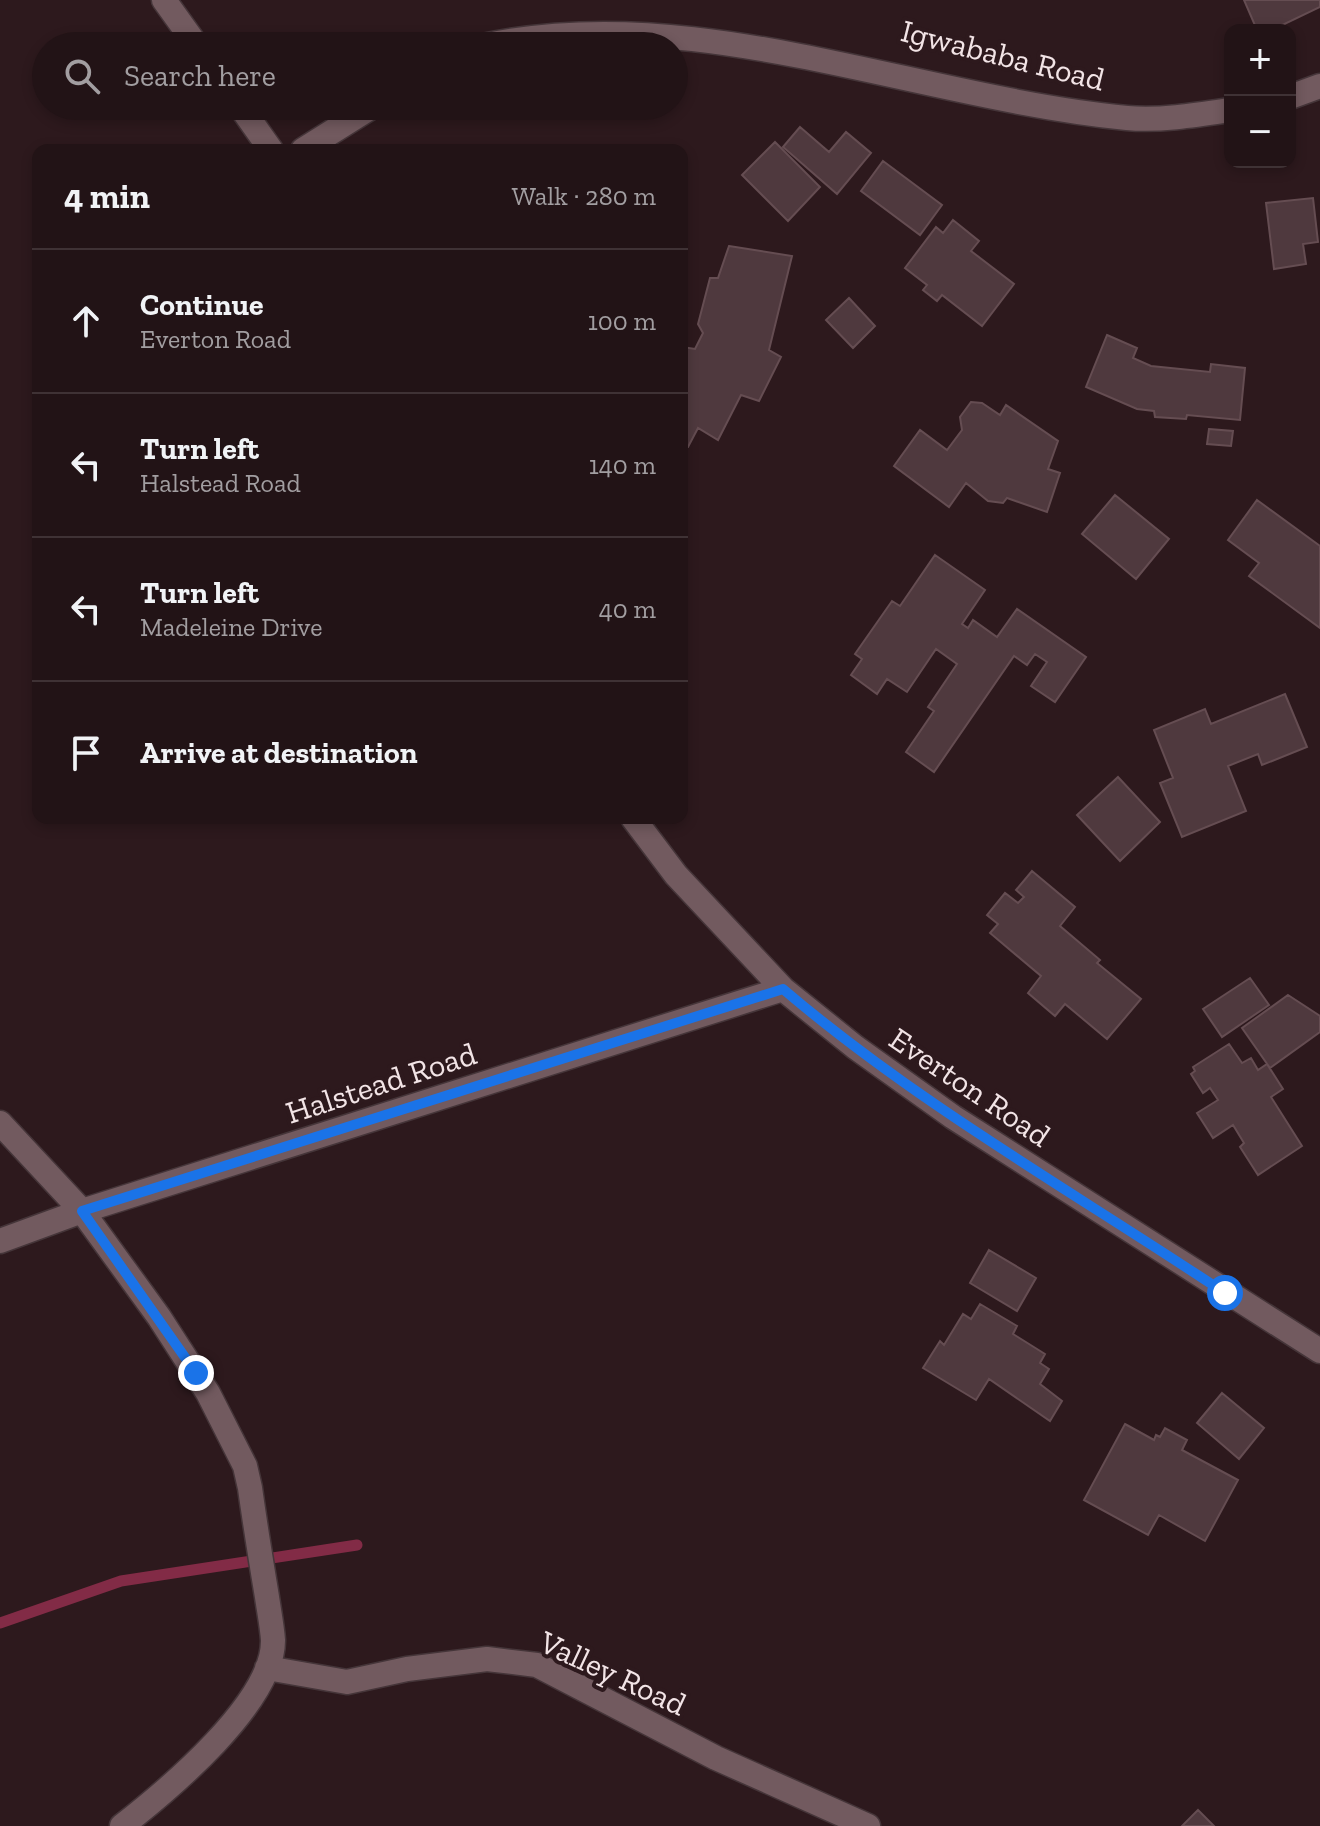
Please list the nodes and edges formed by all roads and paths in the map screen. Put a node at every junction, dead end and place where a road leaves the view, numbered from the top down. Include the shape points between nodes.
1 (164, 0) edge
2 (601, 12) dead end
3 (784, 30) dead end
4 (187, 32) edge
5 (516, 32) edge
6 (1320, 86) edge
7 (1293, 96) edge
8 (1224, 111) edge
9 (250, 120) edge
10 (351, 120) edge
11 (267, 144) edge
12 (313, 144) edge
13 (638, 824) edge
14 (783, 989) junction
15 (0, 1123) edge
16 (82, 1211) junction
17 (0, 1241) edge
18 (1320, 1351) edge
19 (267, 1668) junction
20 (122, 1826) edge
21 (868, 1826) edge

1 - 4 street
2 - 5 street
3 - 8 street, Igwababa Road via 1057,106 1129,118
6 - 7 street
9 - 11 street
10 - 12 street
13 - 14 street, Everton Road via 676,875
14 - 16 street, Halstead Road
14 - 18 street, Everton Road via 953,1117
15 - 16 street
16 - 17 street, Halstead Road
16 - 19 street via 208,1393 245,1466 273,1642
19 - 20 street via 245,1708
19 - 21 street, Valley Road via 347,1682 487,1659 537,1665 716,1758

